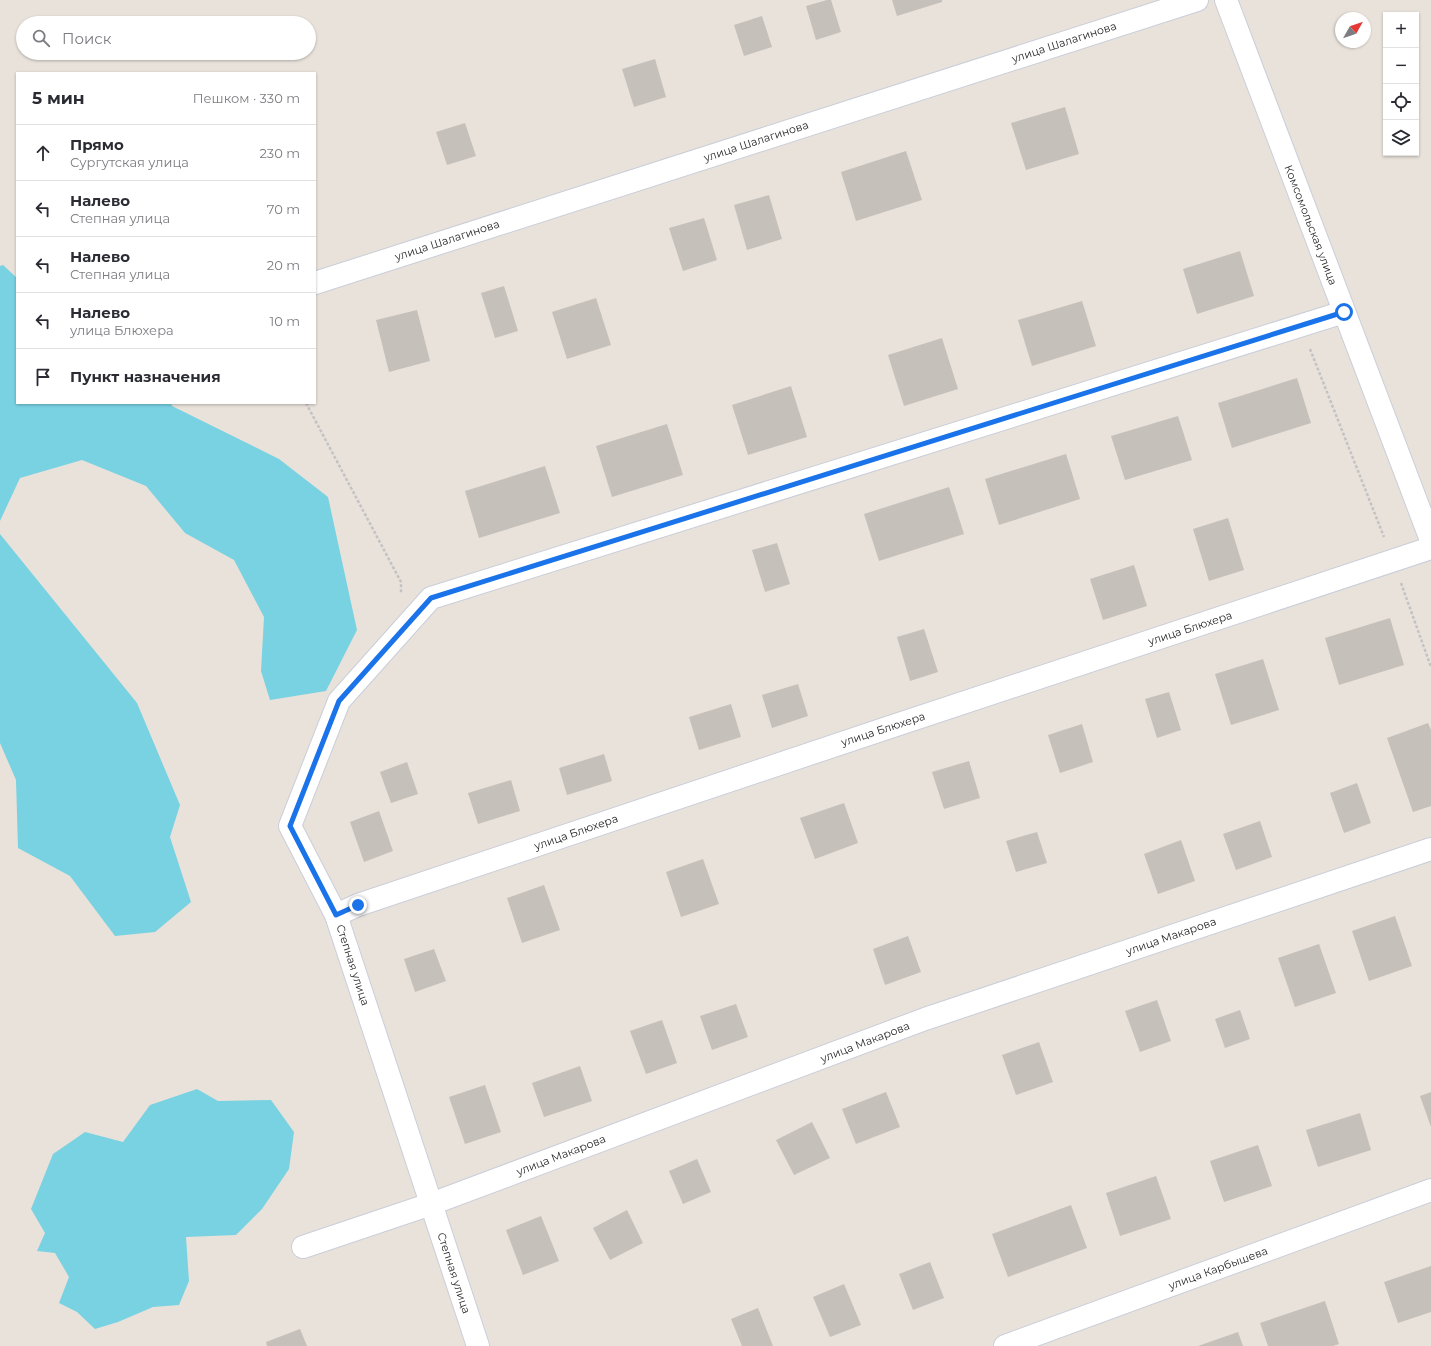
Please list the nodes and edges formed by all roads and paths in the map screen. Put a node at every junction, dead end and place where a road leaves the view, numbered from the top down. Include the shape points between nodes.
1 (1197, 0) edge
2 (1226, 0) edge
3 (316, 283) edge
4 (1344, 312) junction
5 (1301, 326) junction
6 (307, 404) edge
7 (1431, 540) edge
8 (1431, 548) edge
9 (1393, 561) junction
10 (401, 632) junction
11 (1431, 667) edge
12 (1431, 849) edge
13 (336, 915) junction
14 (1431, 1190) edge
15 (431, 1204) junction
16 (304, 1247) dead end
17 (478, 1346) edge
18 (1005, 1346) edge

1 - 3 street, улица Шалагинова
2 - 4 street, Комсомольская улица
4 - 5 street
4 - 7 street, Комсомольская улица
5 - 9 path
5 - 10 street, Степная улица via 431,598
6 - 10 path via 401,582
8 - 9 street, улица Блюхера
9 - 11 path
9 - 13 street, улица Блюхера via 358,905
10 - 13 street, Степная улица via 339,701 290,826
12 - 15 street, улица Макарова via 925,1019
13 - 15 street, Степная улица
14 - 18 street, улица Карбышева
15 - 16 street, улица Макарова
15 - 17 street, Степная улица

